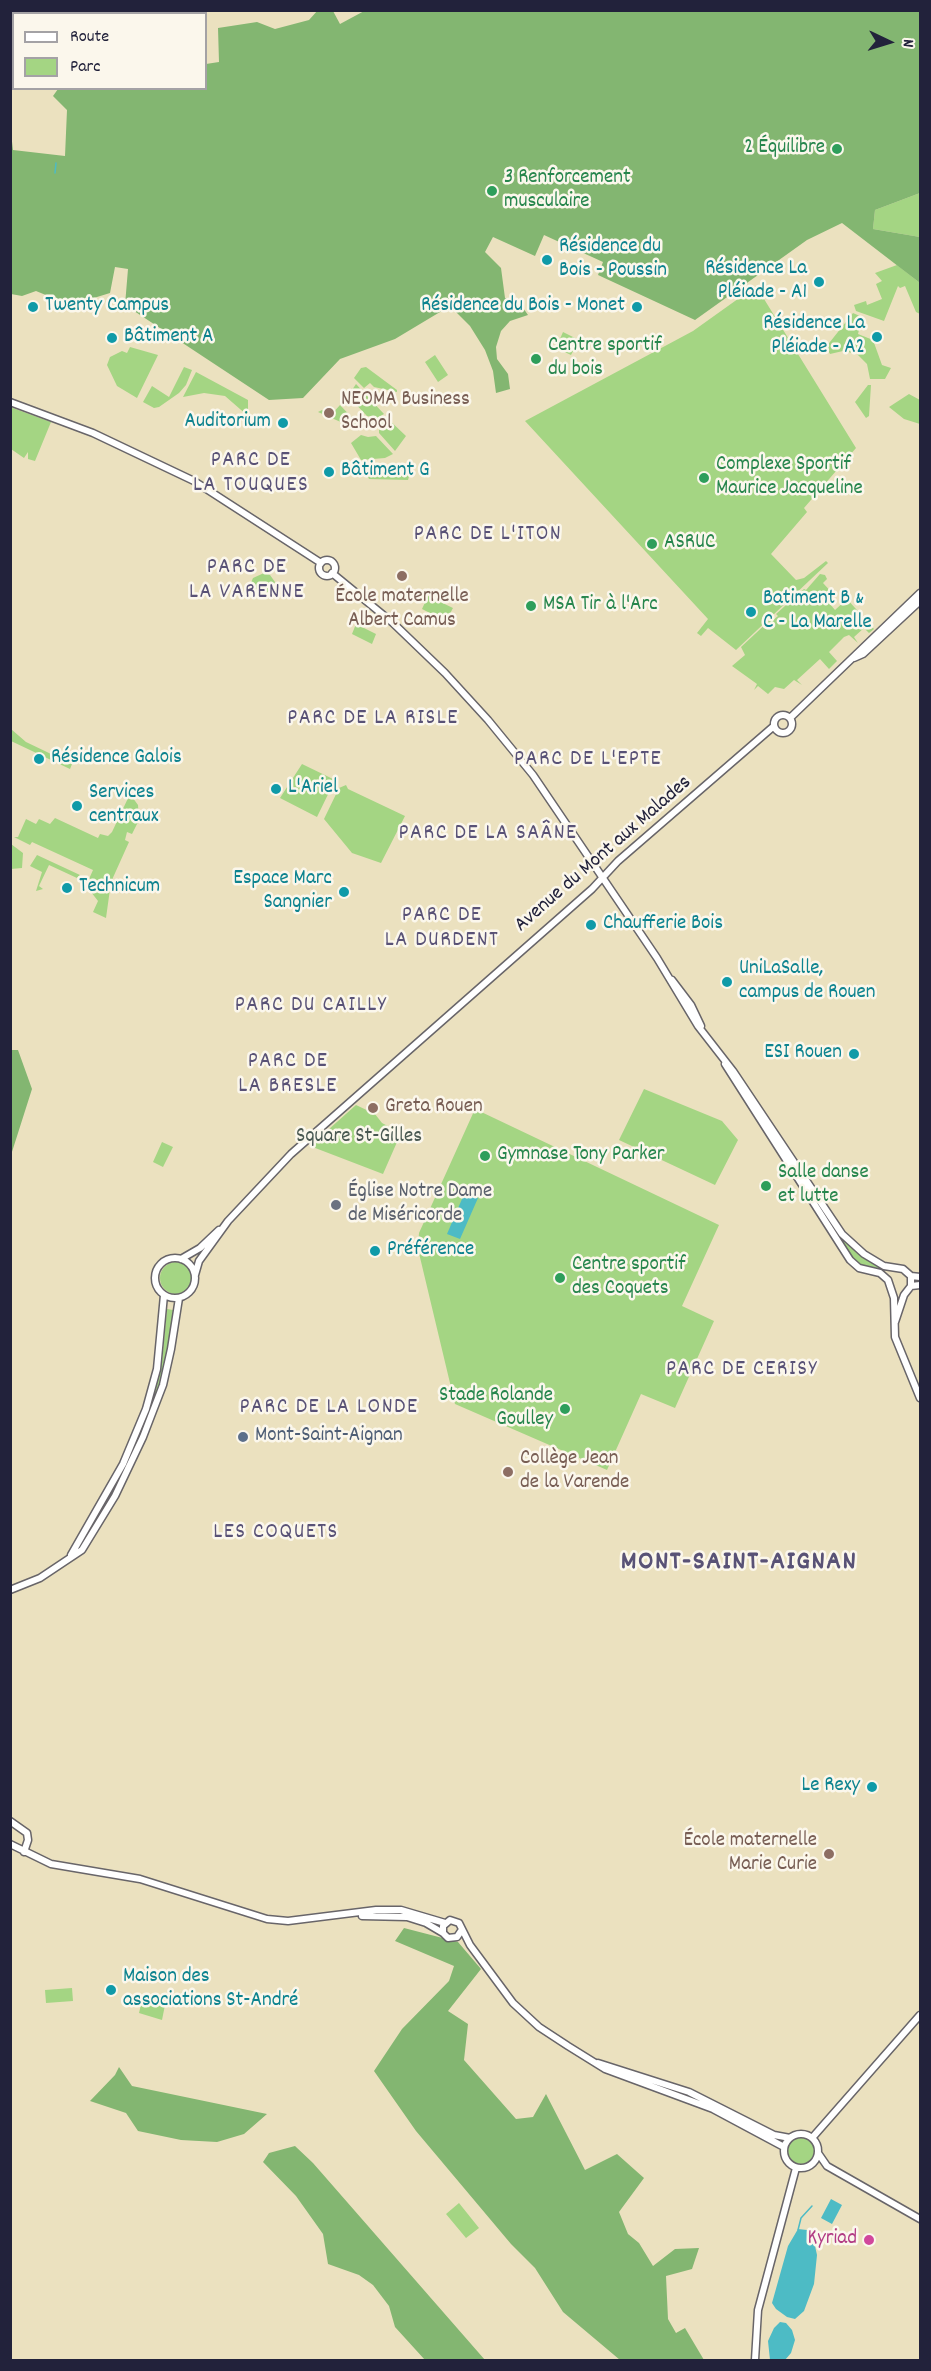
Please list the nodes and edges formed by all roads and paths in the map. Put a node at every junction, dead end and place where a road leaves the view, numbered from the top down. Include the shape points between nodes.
1 (10, 402) edge
2 (321, 563) junction
3 (333, 573) junction
4 (921, 593) edge
5 (921, 601) edge
6 (853, 658) junction
7 (790, 718) junction
8 (776, 729) junction
9 (602, 877) junction
10 (724, 1062) junction
11 (228, 1221) junction
12 (182, 1259) junction
13 (898, 1269) junction
14 (195, 1275) junction
15 (911, 1276) junction
16 (921, 1277) edge
17 (888, 1280) junction
18 (921, 1285) edge
19 (891, 1288) junction
20 (908, 1288) junction
21 (164, 1295) junction
22 (179, 1298) junction
23 (895, 1323) junction
24 (921, 1398) edge
25 (71, 1555) junction
26 (10, 1590) edge
27 (10, 1821) edge
28 (10, 1844) edge
29 (24, 1852) junction
30 (310, 1919) junction
31 (445, 1923) junction
32 (443, 1933) junction
33 (459, 1934) junction
34 (921, 2015) edge
35 (688, 2095) junction
36 (790, 2138) junction
37 (812, 2138) junction
38 (784, 2147) junction
39 (818, 2153) junction
40 (812, 2165) junction
41 (827, 2166) junction
42 (796, 2168) junction
43 (921, 2219) edge
44 (755, 2361) edge

1 - 2 street via 93,433 194,482
2 - 3 street via 321,573
2 - 3 street via 333,563
3 - 9 street via 406,635 478,708 532,776
4 - 6 street
5 - 6 street via 863,654
6 - 7 street
7 - 8 street via 780,716
7 - 8 street via 793,726 789,731 782,734
8 - 9 street, Avenue du Mont aux Malades
9 - 10 street
9 - 11 street, Avenue du Mont aux Malades via 291,1154
10 - 13 street via 842,1234 871,1258
10 - 17 street via 850,1260
11 - 12 street, Avenue du Mont aux Malades
11 - 14 street, Avenue du Mont aux Malades via 199,1261
12 - 14 street via 191,1265
12 - 21 street via 166,1260 158,1269 156,1283
13 - 15 street
13 - 17 street
14 - 22 street via 192,1289
15 - 16 street
15 - 20 street
17 - 19 street
18 - 20 street
19 - 20 street via 900,1293
19 - 23 street
20 - 23 street
21 - 22 street
21 - 25 street via 157,1369 146,1409 120,1470
22 - 25 street via 169,1358 149,1424 115,1496 82,1550
23 - 24 street via 896,1341
25 - 26 street via 40,1578
27 - 29 street via 27,1833
28 - 29 street
29 - 30 street via 64,1868 140,1879 253,1916 288,1921
30 - 31 street via 401,1910
30 - 32 street via 392,1915 426,1923
31 - 32 street
31 - 33 street via 456,1920 460,1924
32 - 33 street via 448,1938
33 - 35 street via 525,2016 579,2054
34 - 37 street
35 - 36 street via 774,2135
35 - 38 street
36 - 37 street via 803,2134
36 - 38 street
37 - 39 street
38 - 42 street via 787,2162
39 - 40 street
39 - 41 street
40 - 41 street
40 - 42 street
41 - 43 street
42 - 44 street via 758,2310

